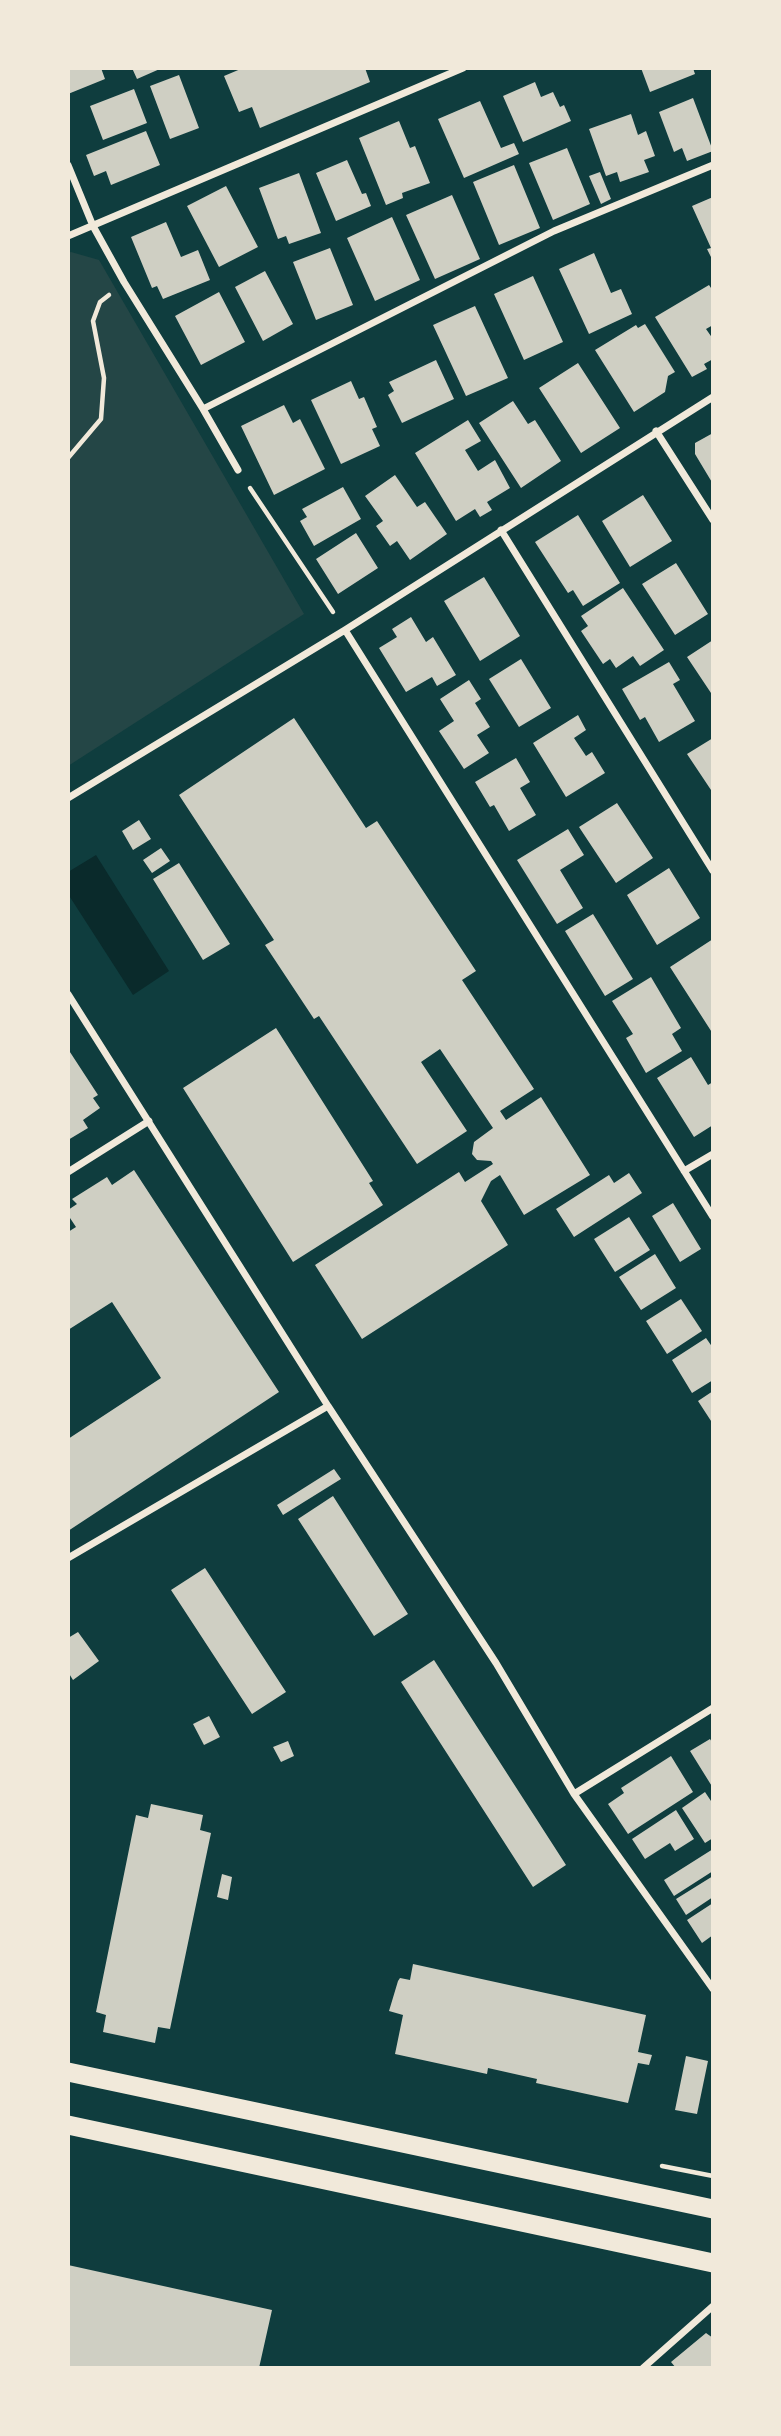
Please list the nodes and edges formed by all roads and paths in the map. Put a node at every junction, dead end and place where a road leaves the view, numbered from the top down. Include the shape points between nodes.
1 (463, 68) edge
2 (68, 165) edge
3 (713, 165) edge
4 (93, 226) junction
5 (68, 236) edge
6 (124, 282) junction
7 (713, 397) edge
8 (203, 409) junction
9 (656, 431) junction
10 (68, 458) edge
11 (238, 470) joint
12 (713, 520) edge
13 (501, 530) junction
14 (345, 630) junction
15 (68, 798) edge
16 (713, 871) edge
17 (68, 994) edge
18 (149, 1121) junction
19 (713, 1154) edge
20 (684, 1171) junction
21 (68, 1172) edge
22 (713, 1217) edge
23 (328, 1406) junction
24 (68, 1559) edge
25 (713, 1708) edge
26 (574, 1794) junction
27 (713, 1989) edge
28 (68, 2072) edge
29 (68, 2125) edge
30 (713, 2209) edge
31 (713, 2263) edge
32 (713, 2306) edge
33 (643, 2368) edge

1 - 4 street
2 - 4 street
3 - 8 street via 554,231
4 - 5 street
4 - 6 street
6 - 8 street
6 - 10 path via 100,302 93,321 104,378 101,419
7 - 9 street
8 - 11 street
9 - 12 street
9 - 13 street
11 - 14 path
13 - 14 street
13 - 16 street
14 - 15 street
14 - 20 street
17 - 18 street
18 - 21 street
18 - 23 street
19 - 20 street
20 - 22 street
23 - 24 street
23 - 26 street via 496,1663
25 - 26 street
26 - 27 street
28 - 30 highway
29 - 31 highway
32 - 33 street

